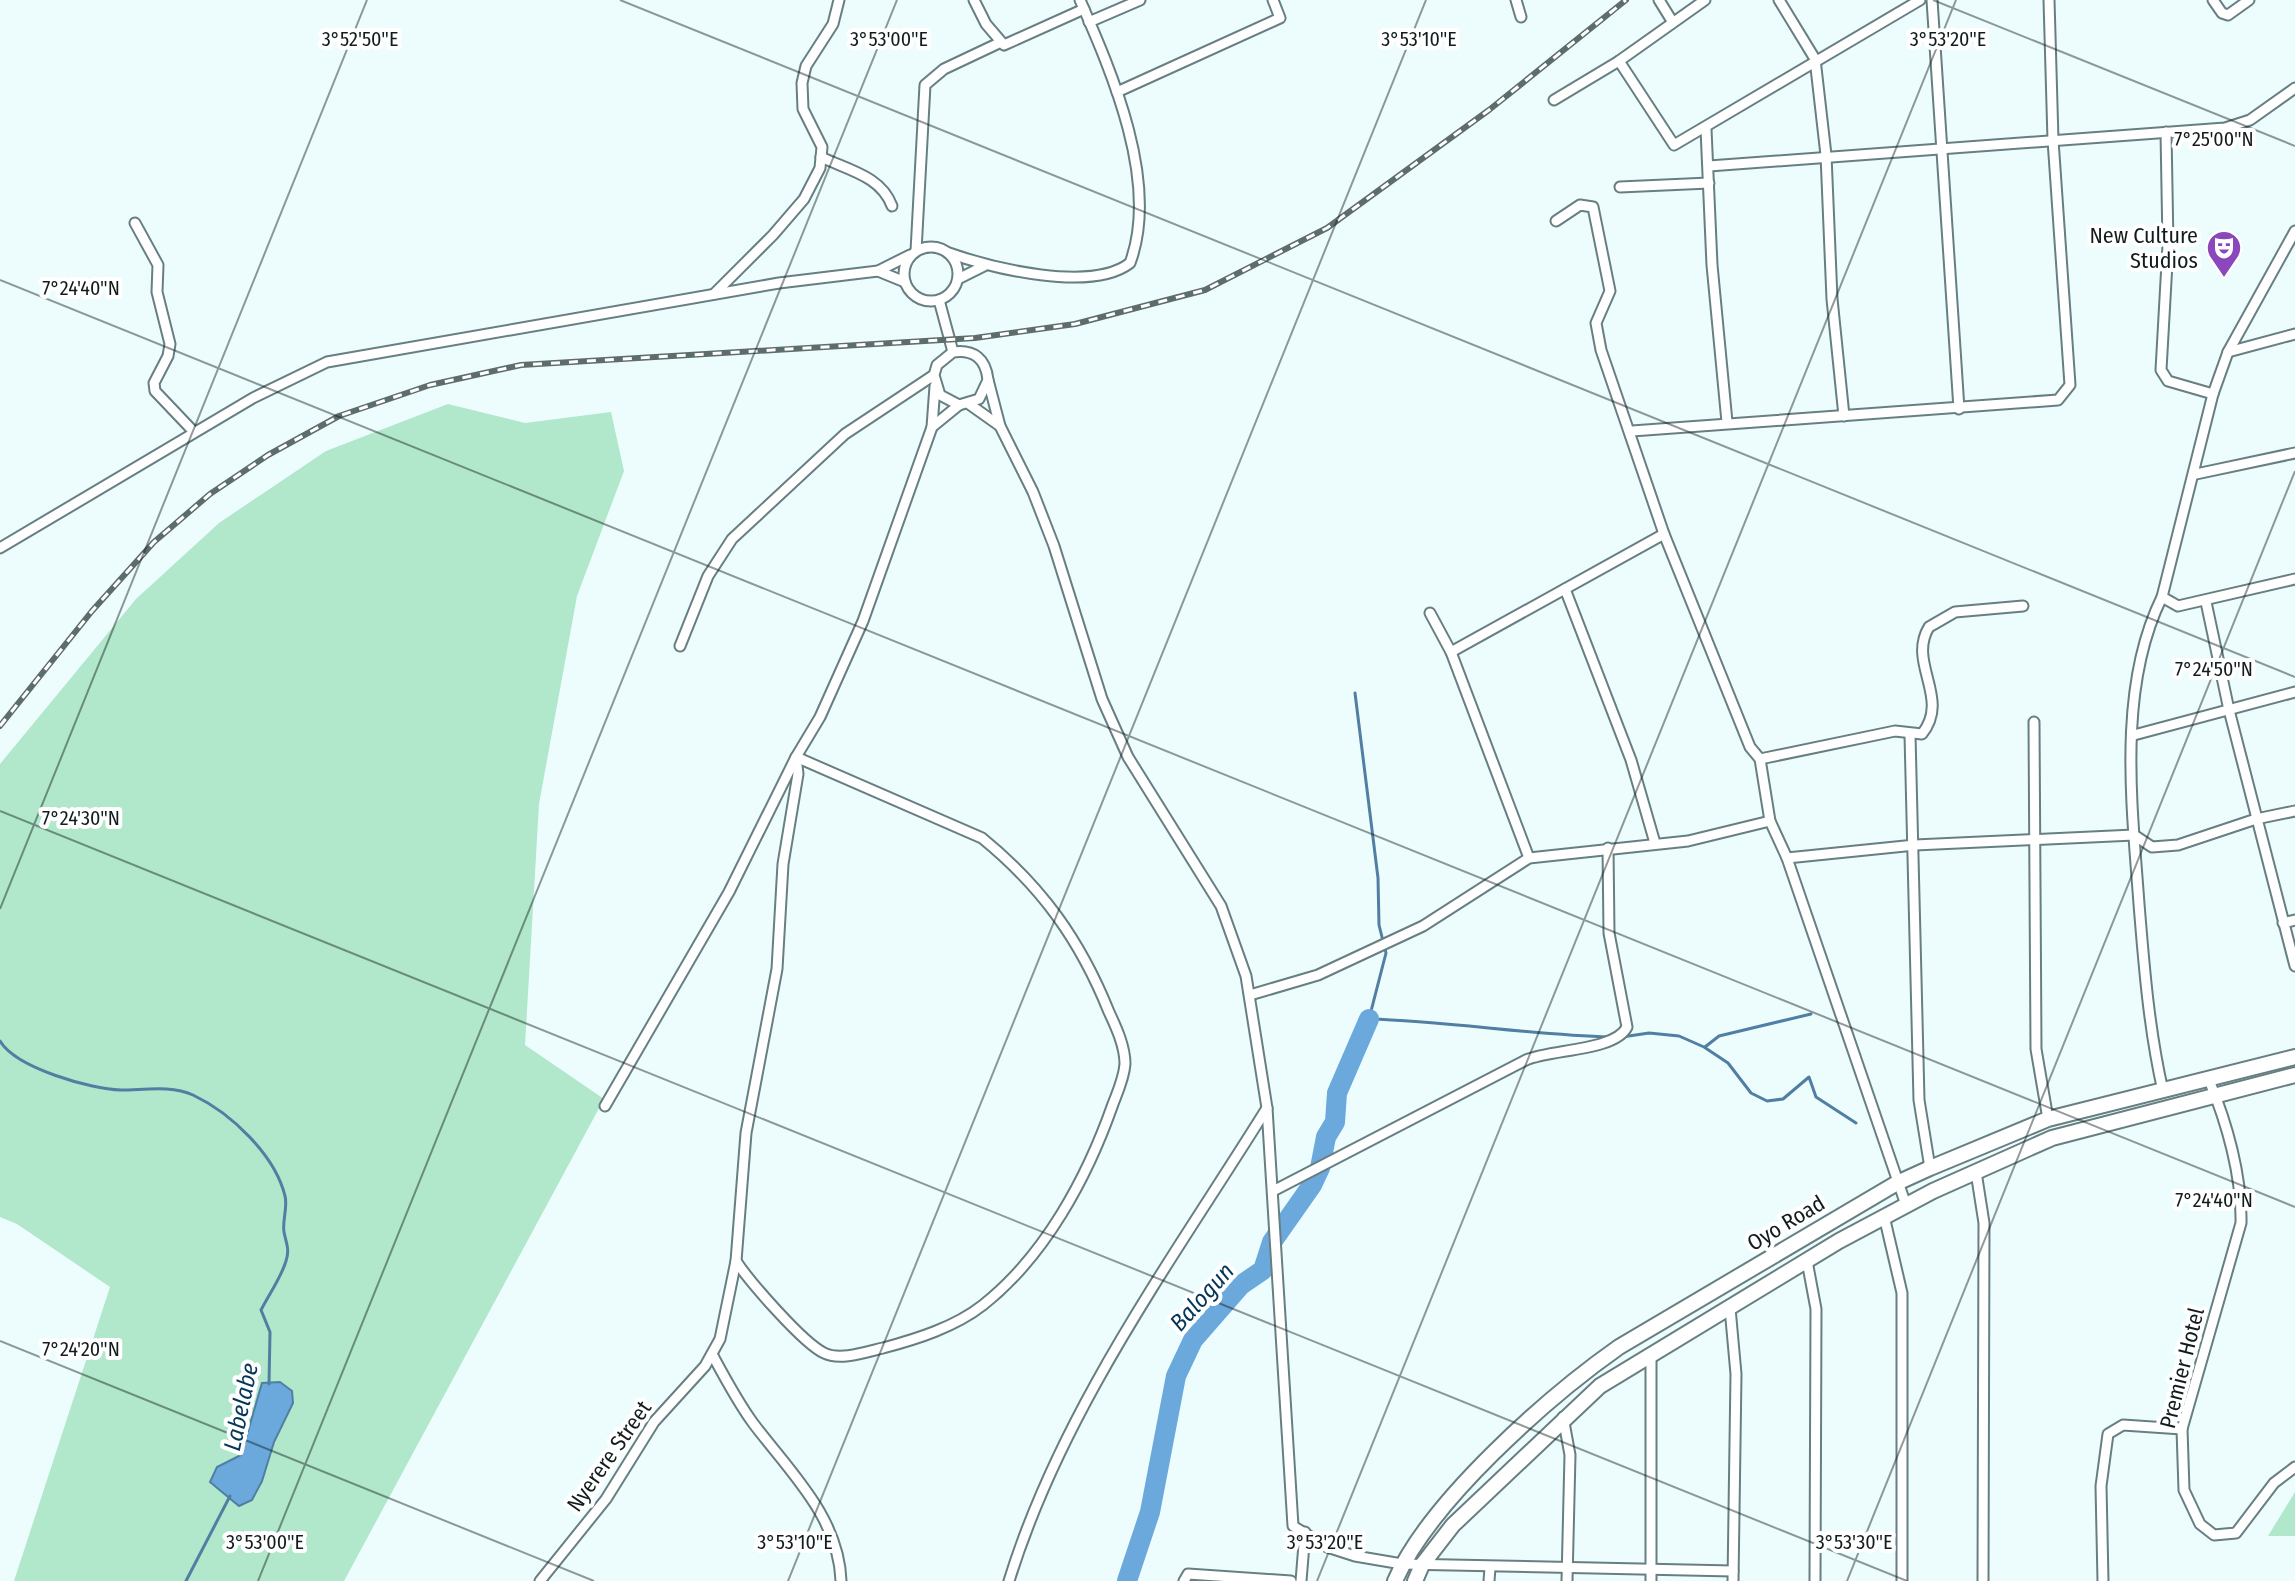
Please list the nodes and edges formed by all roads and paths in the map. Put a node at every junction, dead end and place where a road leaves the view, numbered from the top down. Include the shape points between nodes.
1 (839, 0) edge
2 (974, 0) edge
3 (1140, 0) edge
4 (1273, 0) edge
5 (1516, 0) edge
6 (1659, 0) edge
7 (1705, 0) edge
8 (1779, 0) edge
9 (1920, 0) edge
10 (1932, 0) edge
11 (2049, 0) edge
12 (2213, 0) edge
13 (2249, 0) edge
14 (1082, 5) edge
15 (1521, 17) dead end
16 (1672, 21) junction
17 (1089, 22) junction
18 (999, 43) junction
19 (1815, 59) junction
20 (1619, 61) junction
21 (2295, 88) edge
22 (1117, 92) junction
23 (1554, 100) dead end
24 (1706, 129) junction
25 (2166, 132) junction
26 (2053, 140) junction
27 (1941, 150) junction
28 (1826, 155) junction
29 (821, 157) junction
30 (1709, 166) junction
31 (1709, 183) junction
32 (1620, 187) dead end
33 (892, 206) dead end
34 (1556, 221) dead end
35 (135, 223) dead end
36 (2295, 231) edge
37 (913, 253) junction
38 (949, 253) junction
39 (984, 266) junction
40 (878, 271) junction
41 (958, 279) junction
42 (905, 282) junction
43 (714, 294) junction
44 (939, 300) junction
45 (2295, 334) edge
46 (953, 352) junction
47 (2228, 352) junction
48 (934, 380) junction
49 (988, 380) junction
50 (2212, 394) junction
51 (964, 404) junction
52 (1959, 409) junction
53 (1844, 416) junction
54 (1727, 422) junction
55 (1000, 426) junction
56 (932, 427) junction
57 (1632, 431) junction
58 (194, 432) junction
59 (2295, 453) edge
60 (2196, 474) junction
61 (1664, 534) junction
62 (0, 548) edge
63 (2295, 579) edge
64 (1565, 589) junction
65 (2162, 597) junction
66 (2206, 602) junction
67 (2023, 606) dead end
68 (1430, 613) dead end
69 (680, 646) dead end
70 (1451, 652) junction
71 (2295, 692) edge
72 (2229, 710) junction
73 (2034, 722) dead end
74 (1910, 735) junction
75 (2134, 735) junction
76 (796, 757) junction
77 (1760, 759) junction
78 (2295, 811) edge
79 (2256, 819) junction
80 (1770, 821) junction
81 (2134, 835) junction
82 (2032, 841) junction
83 (1655, 843) junction
84 (1915, 845) junction
85 (1608, 848) junction
86 (1529, 858) junction
87 (1787, 858) junction
88 (2295, 920) edge
89 (2283, 923) junction
90 (2295, 966) edge
91 (1250, 995) junction
92 (2295, 1057) edge
93 (2295, 1075) edge
94 (2212, 1087) junction
95 (2163, 1091) junction
96 (605, 1106) dead end
97 (1267, 1108) junction
98 (2048, 1119) junction
99 (1930, 1168) junction
100 (1976, 1172) junction
101 (1897, 1183) junction
102 (1273, 1191) junction
103 (1906, 1205) junction
104 (1884, 1216) junction
105 (736, 1261) junction
106 (1807, 1261) junction
107 (1730, 1308) junction
108 (1651, 1353) junction
109 (712, 1354) junction
110 (1563, 1417) junction
111 (2182, 1429) junction
112 (2295, 1467) edge
113 (1305, 1532) junction
114 (1402, 1564) junction
115 (1422, 1565) junction
116 (1490, 1568) junction
117 (1651, 1568) junction
118 (1567, 1570) junction
119 (1733, 1576) edge
120 (540, 1581) edge
121 (841, 1581) edge
122 (1009, 1581) edge
123 (1184, 1581) edge
124 (1291, 1581) edge
125 (1301, 1581) edge
126 (1395, 1581) edge
127 (1415, 1581) edge
128 (1489, 1581) edge
129 (1567, 1581) edge
130 (1651, 1581) edge
131 (1815, 1581) edge
132 (1902, 1581) edge
133 (1983, 1581) edge
134 (2103, 1581) edge

1 - 29 street via 833,24 806,66 802,83 803,109 822,147
2 - 18 street
3 - 17 street
4 - 22 street via 1280,18
5 - 15 street
6 - 16 street
7 - 16 street
8 - 19 street
9 - 19 street
10 - 27 street
11 - 26 street
12 - 13 street via 2228,15
14 - 17 street
14 - 18 street via 1021,41
16 - 20 street
17 - 22 street
18 - 37 street via 944,69 925,85
19 - 24 street
19 - 28 street
20 - 23 street
20 - 24 street via 1674,145
21 - 25 street via 2241,125
22 - 39 street via 1139,197 1130,263 1111,273 1084,275
24 - 30 street
25 - 26 street
25 - 50 street via 2168,245 2161,370 2168,381
26 - 27 street
26 - 52 street via 2068,391 2058,400
27 - 28 street
27 - 52 street
28 - 30 street
28 - 53 street
29 - 33 street via 872,179 886,190
29 - 43 street via 804,199
30 - 31 street
31 - 32 street
31 - 54 street
34 - 57 street via 1580,205 1593,207 1610,291 1596,323
35 - 58 street via 158,265 157,292 170,344 155,391
36 - 47 street
37 - 38 street via 929,246
37 - 40 street
37 - 42 street via 904,268
38 - 39 street
38 - 41 street
39 - 41 street
40 - 42 street
40 - 43 street
41 - 44 street
42 - 44 street via 918,298
43 - 58 street via 327,362
44 - 46 street
45 - 47 street
46 - 48 street via 937,365
46 - 49 street via 974,353
47 - 50 street
48 - 51 street via 940,395
48 - 56 street
48 - 69 street via 845,434 732,539 708,576
49 - 51 street via 979,399
49 - 55 street
50 - 60 street
51 - 55 street
51 - 56 street
52 - 53 street
53 - 54 street
54 - 57 street
55 - 91 street via 1054,546 1102,699 1128,757 1221,906
56 - 76 street via 863,621
57 - 61 street
58 - 62 street
59 - 60 street
60 - 65 street
61 - 64 street
61 - 77 street via 1750,747
63 - 66 street
64 - 70 street
64 - 83 street via 1631,760
65 - 66 street via 2178,606
65 - 75 street via 2143,652
66 - 72 street
67 - 74 street via 1955,612 1929,627 1922,649 1934,710 1922,734
68 - 70 street
70 - 86 street
71 - 72 street
72 - 75 street
72 - 79 street
73 - 82 street
74 - 77 street via 1895,731
74 - 84 street
75 - 81 street
76 - 96 street via 729,892
76 - 105 street via 777,969 746,1133
76 - 105 street via 963,827 1008,859 1087,959 1125,1064 1096,1148 1050,1233 970,1314 883,1348 840,1356 824,1353
77 - 80 street
78 - 79 street
79 - 81 street via 2178,845 2152,847
79 - 89 street
80 - 83 street via 1688,841
80 - 87 street
81 - 82 street
81 - 95 street via 2145,975
82 - 84 street
82 - 98 street via 2036,1049
83 - 85 street
84 - 87 street
84 - 99 street via 1919,1100
85 - 86 street
85 - 102 street via 1609,933 1627,1027 1622,1035 1526,1060
86 - 91 street via 1423,926 1318,975
87 - 101 street
88 - 89 street
89 - 90 street
91 - 97 street
92 - 94 main road, Oyo Road
93 - 94 main road, Oyo Road
94 - 95 main road, Oyo Road
94 - 100 main road, Oyo Road via 2052,1138
94 - 111 street, Premier Hotel via 2233,1159 2241,1223
95 - 98 main road, Oyo Road
97 - 102 street
97 - 122 street via 1089,1395
98 - 99 main road, Oyo Road
99 - 101 main road, Oyo Road
100 - 103 main road, Oyo Road
100 - 133 street via 1984,1223
101 - 103 street
101 - 114 main road, Oyo Road via 1586,1370 1470,1478
102 - 113 street via 1293,1526
103 - 104 main road, Oyo Road
104 - 106 main road, Oyo Road
104 - 132 street via 1902,1293
105 - 109 street via 728,1311
106 - 107 main road, Oyo Road
106 - 131 street via 1816,1309
107 - 108 main road, Oyo Road
107 - 119 street via 1736,1374
108 - 110 main road, Oyo Road
108 - 117 street
109 - 120 street, Nyerere Street via 654,1422 606,1499
109 - 121 street via 733,1395 812,1499 833,1541
110 - 115 main road, Oyo Road via 1453,1525
110 - 118 street via 1570,1455
111 - 112 street, Premier Hotel via 2184,1490 2200,1524 2214,1535 2236,1533 2274,1483
111 - 134 street via 2123,1425 2108,1434 2101,1486
113 - 114 street via 1327,1547
113 - 125 street
114 - 115 street
114 - 126 main road, Oyo Road
115 - 116 street
115 - 127 main road, Oyo Road
116 - 118 street
116 - 128 street
117 - 118 street
117 - 119 street
117 - 130 street
118 - 129 street
123 - 124 street via 1188,1574

